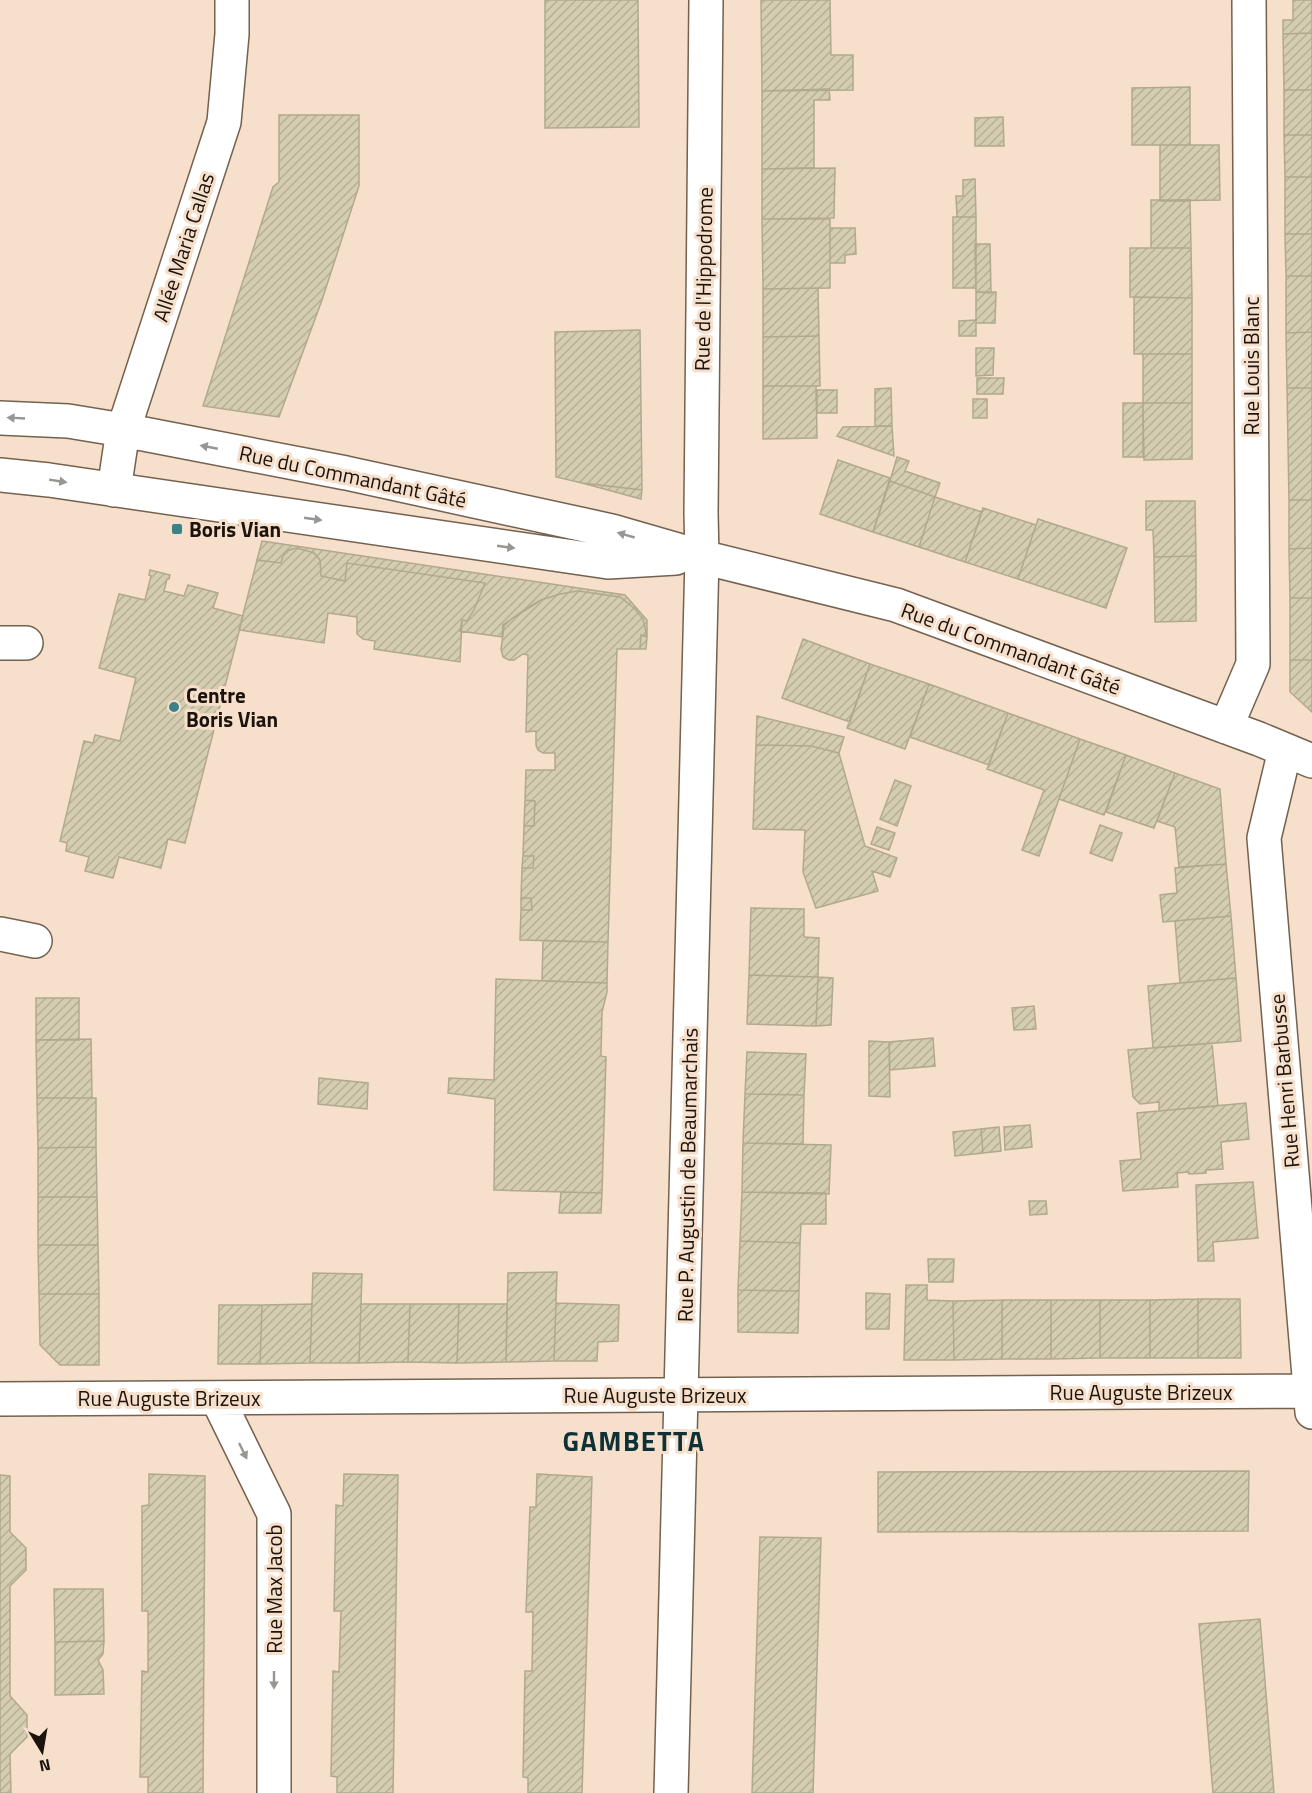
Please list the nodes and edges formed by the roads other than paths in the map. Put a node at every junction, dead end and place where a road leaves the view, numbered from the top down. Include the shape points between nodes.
1 (232, 0) edge
2 (706, 0) edge
3 (1249, 0) edge
4 (0, 418) edge
5 (123, 430) junction
6 (0, 475) edge
7 (114, 490) junction
8 (702, 557) junction
9 (1226, 727) junction
10 (1298, 755) edge
11 (0, 934) edge
12 (35, 941) dead end
13 (681, 1395) junction
14 (217, 1398) junction
15 (0, 1399) edge
16 (1311, 1403) edge
17 (274, 1793) edge
18 (670, 1793) edge

1 - 5 street, Allée Maria Callas via 224,122
2 - 8 street, Rue de l'Hippodrome
3 - 9 street, Rue Louis Blanc via 1253,664
5 -> 4 street, Rue du Commandant Gâté
5 - 7 street, Allée Maria Callas
8 -> 5 street, Rue du Commandant Gâté via 612,531
6 -> 7 street, Rue du Commandant Gâté
7 -> 8 street, Rue du Commandant Gâté via 608,562
8 - 9 street, Rue du Commandant Gâté via 896,605
8 - 13 street, Rue P. Augustin de Beaumarchais
9 - 10 street, Rue du Commandant Gâté
10 - 16 street, Rue Henri Barbusse via 1264,838
11 - 12 street
13 - 14 street, Rue Auguste Brizeux
13 - 16 street, Rue Auguste Brizeux
13 - 18 street, Rue P. Augustin de Beaumarchais
14 - 15 street, Rue Auguste Brizeux
14 -> 17 street, Rue Max Jacob via 274,1514

